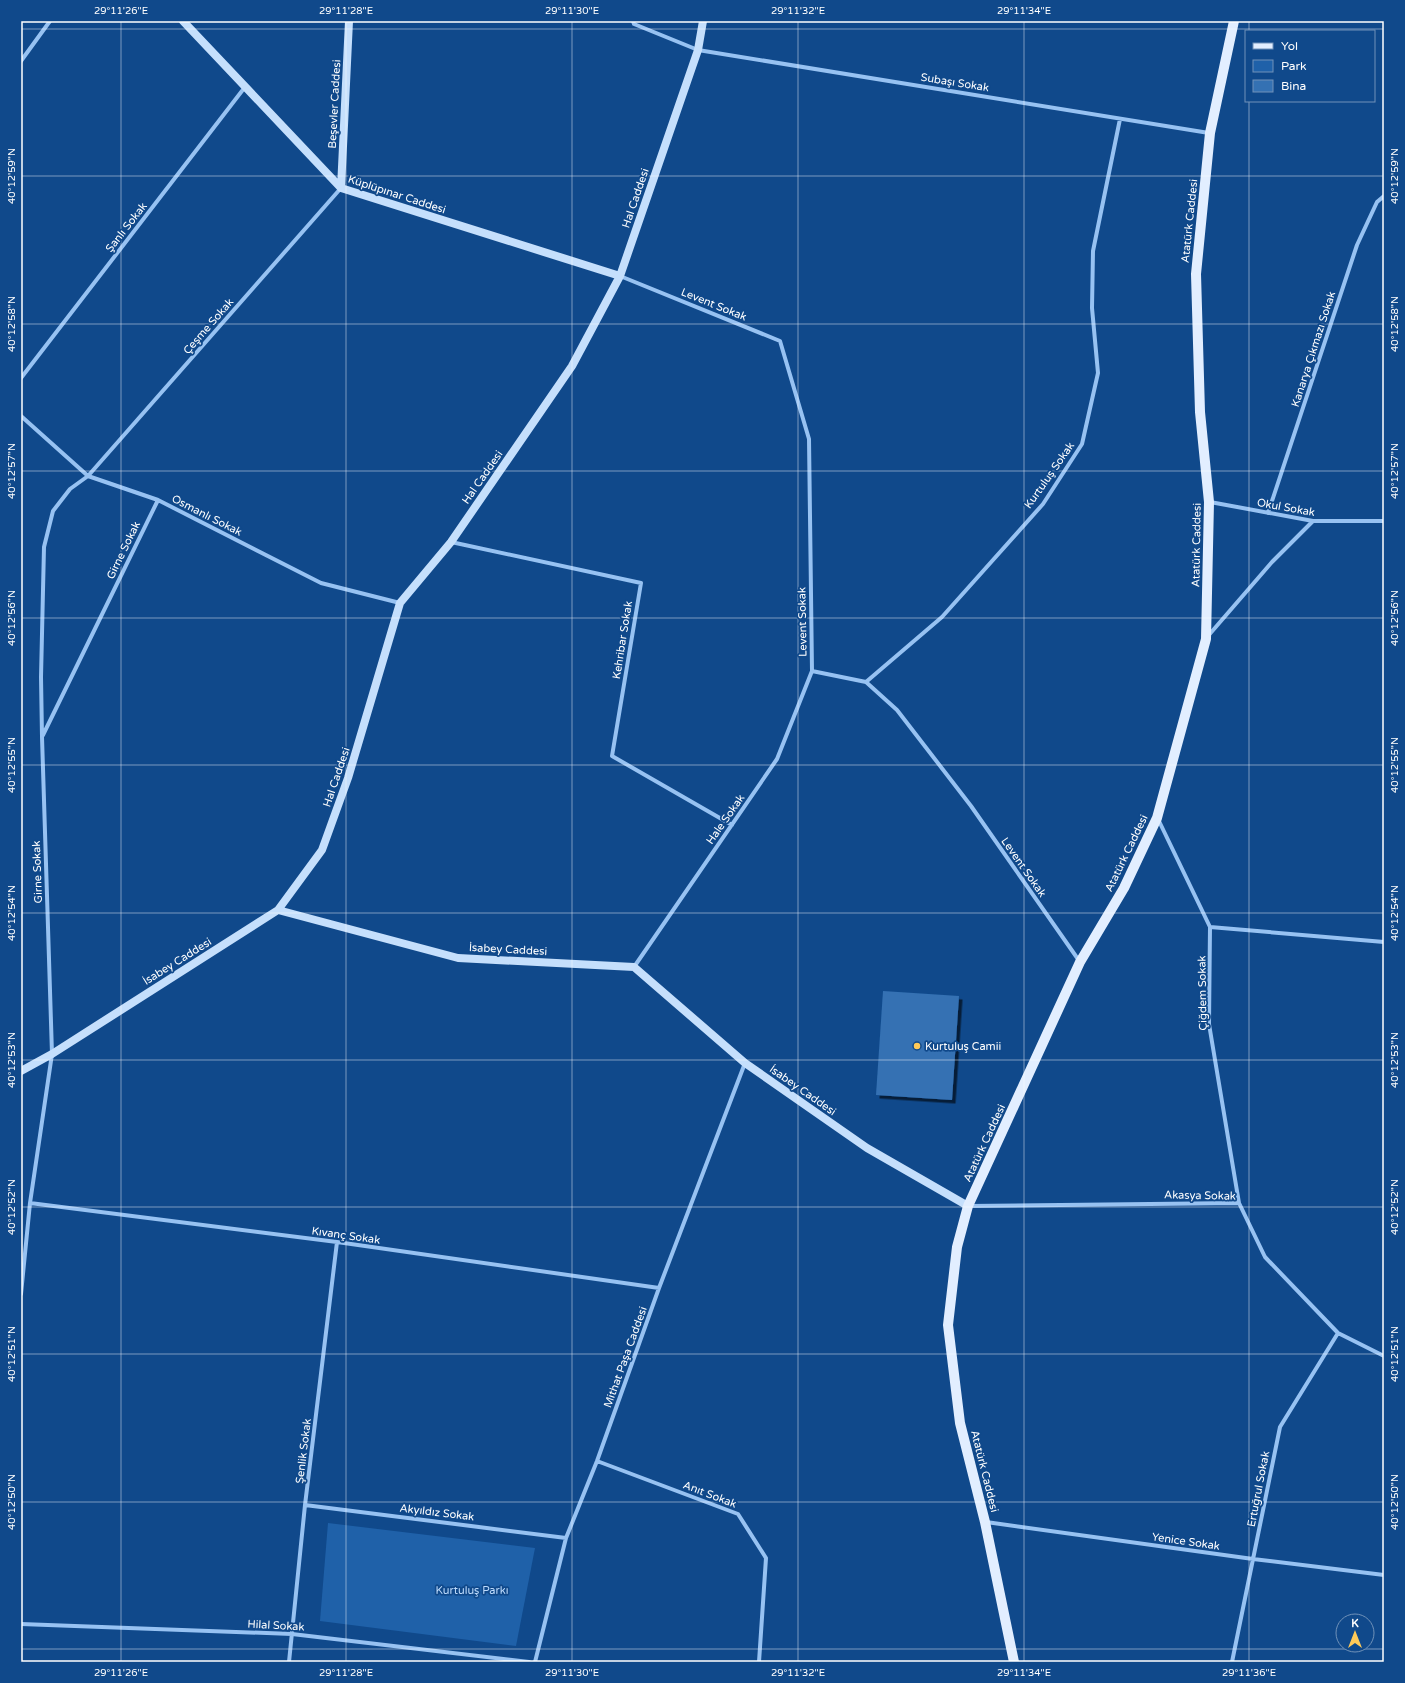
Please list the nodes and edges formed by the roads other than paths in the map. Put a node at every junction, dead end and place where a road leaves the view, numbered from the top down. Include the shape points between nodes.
1 (50, 21) edge
2 (183, 21) edge
3 (349, 21) edge
4 (633, 21) edge
5 (703, 21) edge
6 (1234, 21) edge
7 (698, 50) junction
8 (21, 61) edge
9 (245, 87) junction
10 (1120, 118) junction
11 (1210, 133) junction
12 (341, 188) junction
13 (1384, 196) edge
14 (620, 276) junction
15 (21, 378) edge
16 (21, 416) edge
17 (88, 476) junction
18 (158, 500) junction
19 (1209, 502) junction
20 (1268, 513) junction
21 (1313, 521) junction
22 (1384, 521) edge
23 (451, 542) junction
24 (400, 603) junction
25 (1206, 639) junction
26 (812, 671) junction
27 (866, 682) junction
28 (42, 737) junction
29 (1157, 818) junction
30 (732, 825) junction
31 (278, 910) junction
32 (1210, 927) junction
33 (1384, 942) edge
34 (1080, 962) junction
35 (634, 967) junction
36 (52, 1054) junction
37 (745, 1063) junction
38 (21, 1071) edge
39 (30, 1203) junction
40 (1239, 1203) junction
41 (968, 1206) junction
42 (337, 1242) junction
43 (659, 1288) junction
44 (21, 1294) edge
45 (1338, 1334) junction
46 (1384, 1356) edge
47 (597, 1461) junction
48 (305, 1505) junction
49 (985, 1522) junction
50 (566, 1538) junction
51 (1253, 1559) junction
52 (1384, 1575) edge
53 (21, 1620) edge
54 (21, 1625) edge
55 (292, 1634) junction
56 (289, 1662) edge
57 (529, 1662) edge
58 (535, 1662) edge
59 (759, 1662) edge
60 (1014, 1662) edge
61 (1232, 1662) edge

1 - 8 street
2 - 9 street, Küplüpınar Caddesi
3 - 12 street, Beşevler Caddesi
4 - 7 street via 634,24
5 - 7 street, Hal Caddesi
6 - 11 main road, Atatürk Caddesi
7 - 10 street, Subaşı Sokak
7 - 14 street, Hal Caddesi
9 - 12 street, Küplüpınar Caddesi
9 - 15 street, Şanlı Sokak
10 - 11 street, Subaşı Sokak
10 - 27 street, Kurtuluş Sokak via 1093,250 1092,308 1098,373 1082,444 1043,504 942,617
11 - 19 main road, Atatürk Caddesi via 1196,274 1200,412
12 - 14 street, Küplüpınar Caddesi
12 - 17 street, Çeşme Sokak
13 - 20 street, Kanarya Çıkmazı Sokak via 1377,202 1357,245
14 - 23 street, Hal Caddesi via 572,366
14 - 26 street, Levent Sokak via 780,341 809,439
16 - 17 street, Osmanlı Sokak
17 - 18 street, Osmanlı Sokak
17 - 28 street, Girne Sokak via 70,489 53,511 44,547
18 - 24 street, Osmanlı Sokak via 321,583
18 - 28 street, Girne Sokak
19 - 20 street, Okul Sokak
19 - 25 main road, Atatürk Caddesi
20 - 21 street, Okul Sokak
21 - 22 street, Okul Sokak
21 - 25 street via 1272,562
23 - 24 street, Hal Caddesi
23 - 30 street, Kehribar Sokak via 641,583 612,756
24 - 31 street, Hal Caddesi via 348,778 322,850
25 - 29 main road, Atatürk Caddesi
26 - 27 street, Levent Sokak
26 - 30 street, Hale Sokak via 778,759
27 - 34 street, Levent Sokak via 896,710 970,806
28 - 36 street, Girne Sokak
29 - 32 street, Çiğdem Sokak
29 - 34 main road, Atatürk Caddesi via 1124,888
30 - 35 street, Hale Sokak
31 - 35 street, İsabey Caddesi via 458,958
31 - 36 street, İsabey Caddesi
32 - 33 street
32 - 40 street, Çiğdem Sokak via 1209,1024
34 - 41 main road, Atatürk Caddesi
35 - 37 street, İsabey Caddesi
36 - 38 street, İsabey Caddesi
36 - 39 street, Girne Sokak
37 - 41 street, İsabey Caddesi via 867,1148
37 - 43 street, Mithat Paşa Caddesi
39 - 42 street, Kıvanç Sokak
39 - 44 street, Girne Sokak
40 - 41 street, Akasya Sokak
40 - 45 street, Akasya Sokak via 1265,1257
41 - 49 main road, Atatürk Caddesi via 957,1247 948,1325 960,1422
42 - 43 street, Kıvanç Sokak
42 - 48 street, Şenlik Sokak
43 - 47 street, Mithat Paşa Caddesi
45 - 46 street, Akasya Sokak
45 - 51 street, Ertuğrul Sokak via 1280,1427
47 - 50 street, Mithat Paşa Caddesi
47 - 59 street, Anıt Sokak via 738,1514 766,1558
48 - 50 street, Akyıldız Sokak
48 - 55 street, Şenlik Sokak
49 - 51 street, Yenice Sokak
49 - 60 main road, Atatürk Caddesi
50 - 58 street, Mithat Paşa Caddesi
51 - 52 street, Yenice Sokak
51 - 61 street, Ertuğrul Sokak
53 - 54 street
54 - 55 street, Hilal Sokak
55 - 56 street, Şenlik Sokak
55 - 57 street, Hilal Sokak

